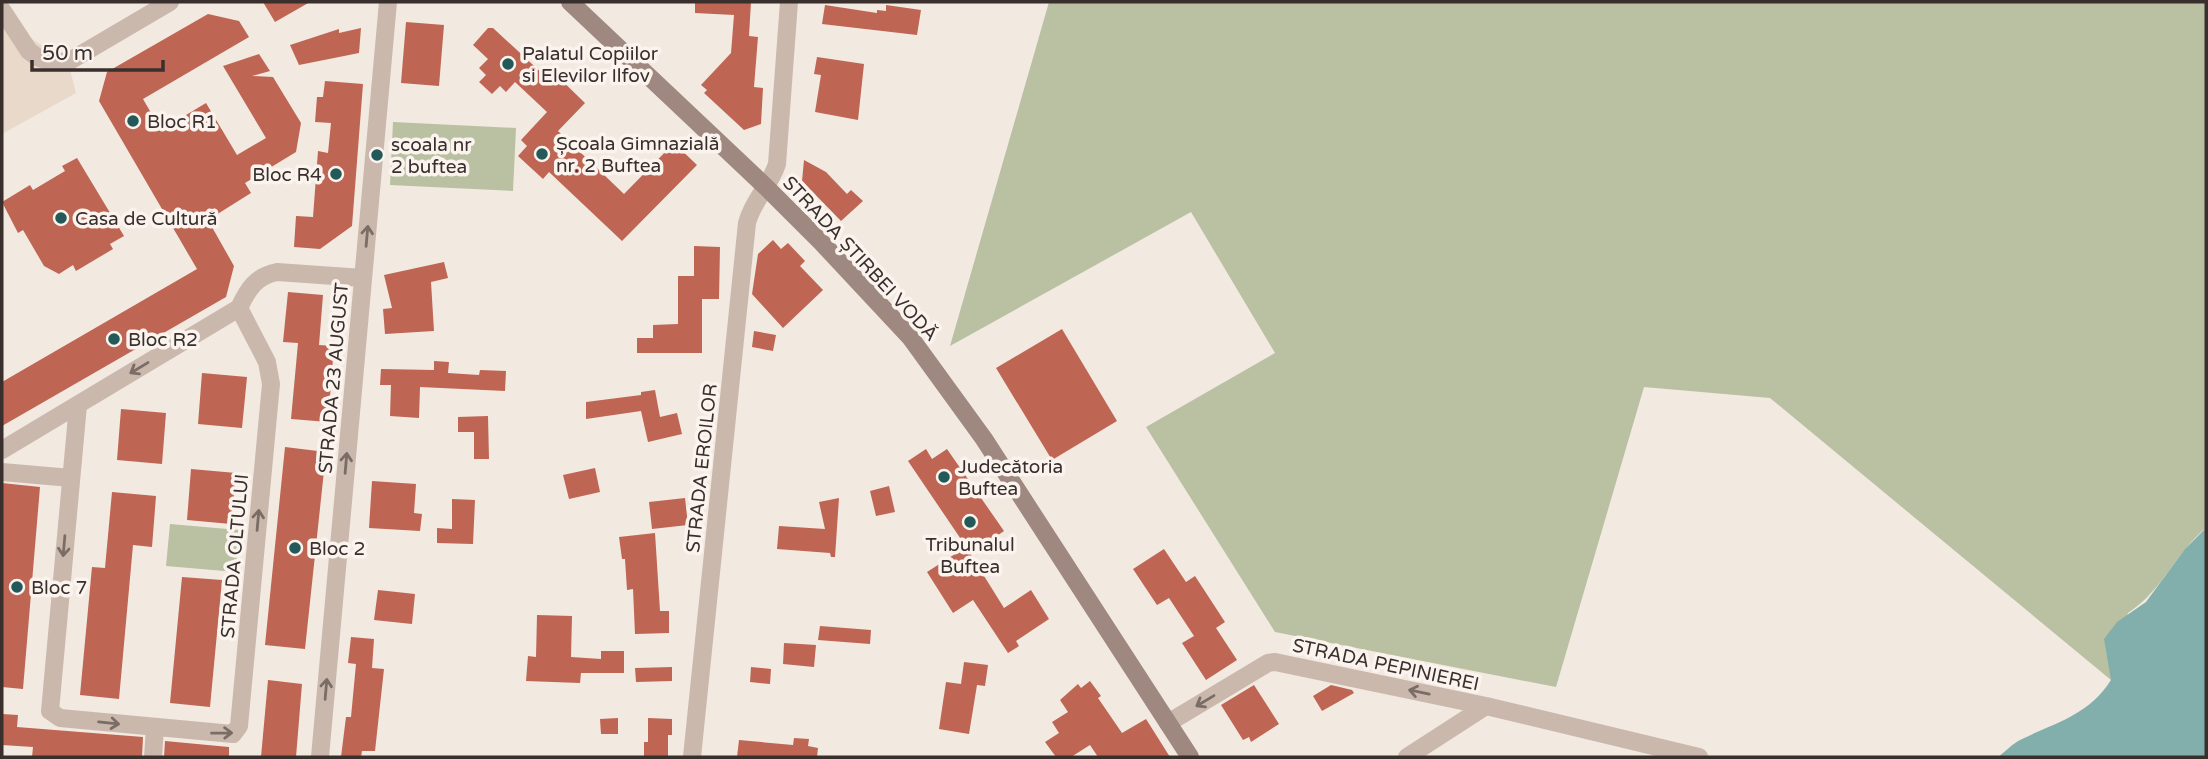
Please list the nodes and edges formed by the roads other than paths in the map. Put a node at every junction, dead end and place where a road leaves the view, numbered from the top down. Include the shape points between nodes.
1 (170, 2) edge
2 (388, 2) edge
3 (570, 2) edge
4 (789, 2) edge
5 (6, 18) edge
6 (767, 188) junction
7 (363, 278) junction
8 (239, 308) junction
9 (78, 405) junction
10 (2, 450) edge
11 (2, 472) edge
12 (71, 478) junction
13 (1486, 706) junction
14 (1168, 723) junction
15 (155, 728) junction
16 (153, 757) edge
17 (320, 757) edge
18 (692, 757) edge
19 (1190, 757) edge
20 (1407, 757) edge
21 (1699, 757) edge

1 - 5 street via 68,62 37,57
7 -> 2 street, STRADA 23 AUGUST
3 - 6 street, STRADA ȘTIRBEI VODĂ
4 - 6 street, STRADA EROILOR via 777,164
6 - 14 street, STRADA ȘTIRBEI VODĂ via 873,295 939,374
6 - 18 street, STRADA EROILOR via 747,223
7 - 8 street via 267,274 250,287
17 -> 7 street, STRADA 23 AUGUST
8 -> 9 street
15 -> 8 street, STRADA OLTULUI via 227,734 239,726 271,384 267,362
9 - 10 street
9 - 12 street
11 - 12 street
12 -> 15 street, STRADA OLTULUI via 50,711 60,718
13 -> 14 street, STRADA PEPINIEREI via 1275,662
13 - 20 street, STRADA PEPINIEREI
13 - 21 street, STRADA PEPINIEREI
14 - 19 street, STRADA ȘTIRBEI VODĂ
15 - 16 street

